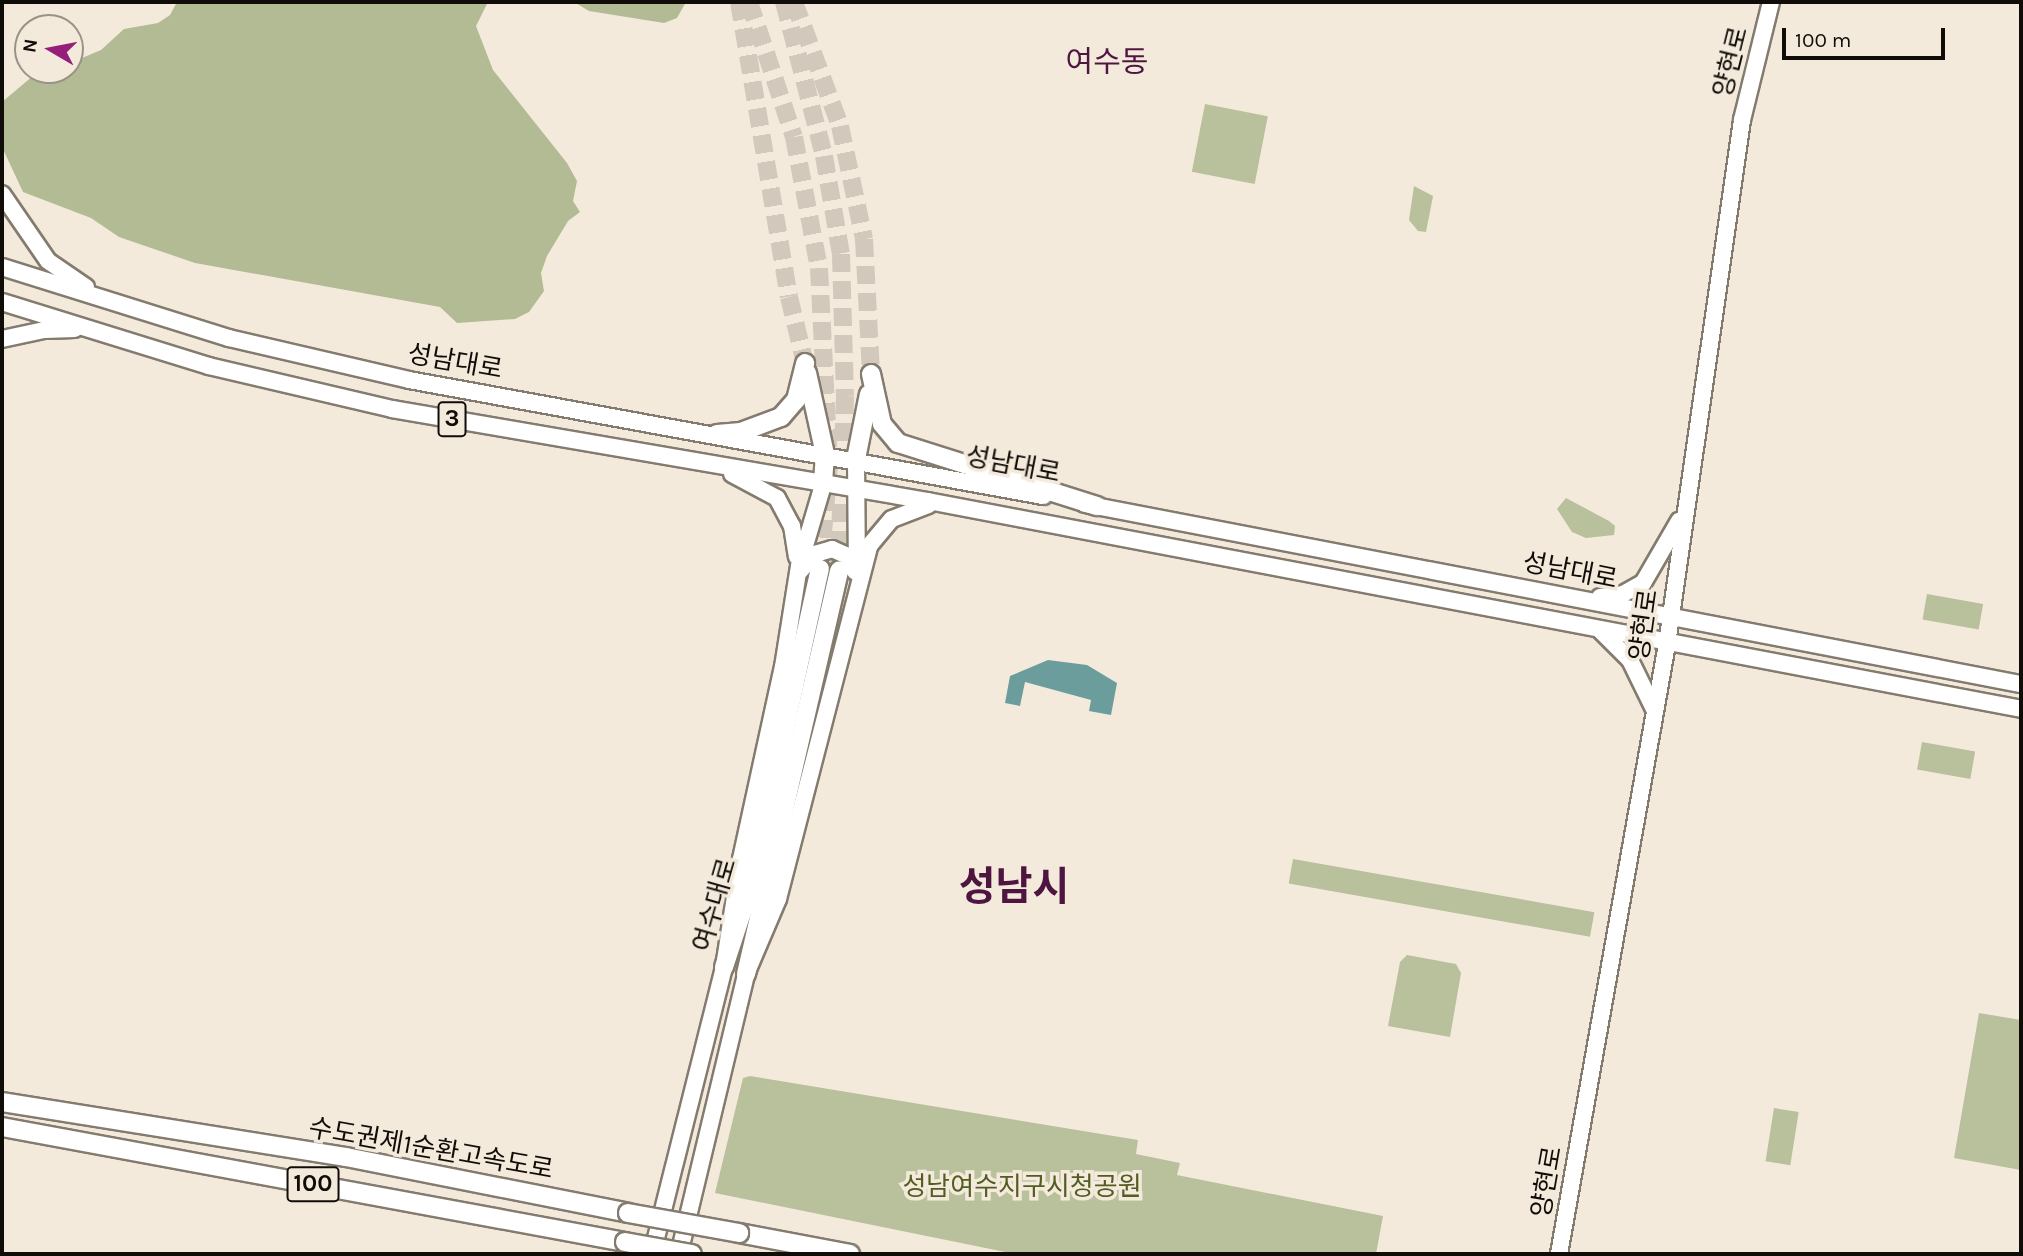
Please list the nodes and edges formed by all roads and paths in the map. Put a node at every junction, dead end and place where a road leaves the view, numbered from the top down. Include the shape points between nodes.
1 (1771, 2) edge
2 (2, 194) edge
3 (2, 267) edge
4 (2, 302) edge
5 (122, 306) junction
6 (87, 329) junction
7 (2, 339) edge
8 (716, 434) junction
9 (825, 454) junction
10 (856, 459) junction
11 (715, 466) junction
12 (823, 485) junction
13 (855, 489) junction
14 (945, 505) junction
15 (1097, 506) junction
16 (1684, 513) junction
17 (820, 569) tunnel mouth
18 (839, 571) tunnel mouth
19 (796, 580) junction
20 (857, 584) junction
21 (1586, 599) junction
22 (1671, 616) junction
23 (1599, 629) junction
24 (1667, 644) junction
25 (2021, 684) edge
26 (2021, 709) edge
27 (1655, 715) junction
28 (724, 967) junction
29 (746, 974) junction
30 (8, 1101) edge
31 (2, 1128) edge
32 (652, 1254) edge
33 (679, 1254) edge
34 (692, 1254) edge
35 (850, 1254) edge
36 (1559, 1254) edge

1 - 16 main road, 양현로 via 1742,120
2 - 5 main road via 48,261
3 - 5 main road, 성남대로 / 3
4 - 6 main road, 성남대로 / 3
5 - 8 main road, 성남대로 / 3 via 229,338 410,380
6 - 7 main road via 44,330
6 - 11 main road, 성남대로 / 3 via 209,366 392,409
8 - 9 main road, 성남대로 / 3
8 - 9 highway via 741,432 781,417 796,400 805,363
9 - 10 main road, 성남대로 / 3
9 - 12 highway
10 - 13 main road
10 - 15 main road, 성남대로
10 - 15 highway via 871,374 882,424 898,443
11 - 12 main road, 성남대로 / 3
11 - 19 main road via 769,492 785,510 795,536
12 - 13 main road, 성남대로 / 3
12 - 19 main road
13 - 14 main road, 성남대로
13 - 20 main road
14 - 20 main road via 911,508 885,525 869,547
14 - 23 main road, 성남대로
15 - 21 main road, 성남대로
16 - 21 main road via 1643,583 1623,594
16 - 22 main road, 양현로
17 - 28 highway, 여수대로 via 749,891
18 - 29 highway, 여수대로
19 - 20 main road via 810,558 832,549 848,556
19 - 28 main road
20 - 29 main road via 778,899
21 - 22 main road, 성남대로
22 - 24 main road, 양현로
22 - 25 main road, 성남대로
23 - 24 main road, 성남대로
23 - 27 main road via 1637,670
24 - 26 main road, 성남대로
24 - 27 main road, 양현로
27 - 36 main road, 양현로
28 - 32 main road, 여수대로
29 - 33 main road, 여수대로
30 - 35 highway, 수도권제1순환고속도로 / 100, bridge via 346,1157
31 - 34 highway, 수도권제1순환고속도로 / 100, bridge

